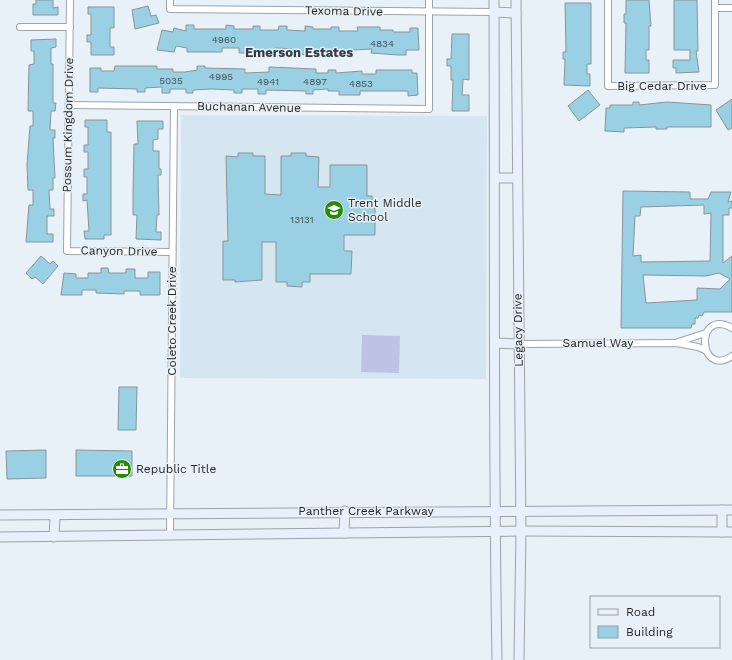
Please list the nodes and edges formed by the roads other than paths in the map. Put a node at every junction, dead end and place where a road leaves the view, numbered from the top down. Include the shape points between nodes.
1 (70, 0) edge
2 (170, 0) edge
3 (429, 0) edge
4 (494, 0) edge
5 (516, 0) edge
6 (608, 0) edge
7 (715, 0) edge
8 (715, 8) junction
9 (732, 8) edge
10 (429, 12) junction
11 (494, 12) junction
12 (516, 13) junction
13 (20, 27) dead end
14 (70, 27) junction
15 (69, 105) junction
16 (174, 106) junction
17 (496, 178) junction
18 (516, 178) junction
19 (67, 251) joint
20 (172, 252) junction
21 (730, 326) edge
22 (706, 333) junction
23 (495, 343) junction
24 (677, 343) junction
25 (519, 344) junction
26 (705, 350) junction
27 (732, 356) edge
28 (495, 510) junction
29 (520, 510) junction
30 (722, 510) junction
31 (732, 510) edge
32 (344, 511) junction
33 (170, 513) junction
34 (0, 515) edge
35 (55, 516) junction
36 (521, 531) junction
37 (495, 532) junction
38 (722, 532) junction
39 (732, 532) edge
40 (344, 533) junction
41 (170, 536) junction
42 (0, 537) edge
43 (54, 537) junction
44 (497, 660) edge
45 (519, 660) edge

1 - 14 street, Possum Kingdom Drive
2 - 10 street, Texoma Drive via 170,9
3 - 10 street
4 - 11 main road, Legacy Drive
5 - 12 main road, Legacy Drive
6 - 8 street, Big Cedar Drive via 608,86 715,85
7 - 8 street
8 - 9 street
10 - 11 street, Texoma Drive
10 - 16 street, Buchanan Avenue via 430,109
11 - 12 main road
11 - 17 main road, Legacy Drive
12 - 18 main road, Legacy Drive
13 - 14 street
14 - 15 street, Possum Kingdom Drive
15 - 16 street, Buchanan Avenue
15 - 19 street, Possum Kingdom Drive
16 - 20 street, Coleto Creek Drive
17 - 18 main road
17 - 23 main road, Legacy Drive
18 - 25 main road, Legacy Drive
19 - 20 street, Canyon Drive
20 - 33 street, Coleto Creek Drive
21 - 22 street, Samuel Way via 715,326
22 - 24 street, Samuel Way
22 - 26 street
23 - 25 main road
23 - 28 main road, Legacy Drive
24 - 25 street, Samuel Way
24 - 26 street, Samuel Way
25 - 29 main road, Legacy Drive
26 - 27 street, Samuel Way via 719,360
28 - 29 main road, Panther Creek Parkway
28 - 32 main road, Panther Creek Parkway
28 - 37 main road, Legacy Drive
29 - 30 main road, Panther Creek Parkway
29 - 36 main road, Legacy Drive
30 - 31 main road, Panther Creek Parkway
30 - 38 main road
32 - 33 main road, Panther Creek Parkway
32 - 40 main road
33 - 35 main road, Panther Creek Parkway
33 - 41 street, Coleto Creek Drive
34 - 35 main road, Panther Creek Parkway
35 - 43 main road
36 - 37 main road, Panther Creek Parkway
36 - 38 main road, Panther Creek Parkway
36 - 45 main road, Legacy Drive
37 - 40 main road, Panther Creek Parkway
37 - 44 main road, Legacy Drive
38 - 39 main road, Panther Creek Parkway
40 - 41 main road, Panther Creek Parkway
41 - 43 main road, Panther Creek Parkway
42 - 43 main road, Panther Creek Parkway

